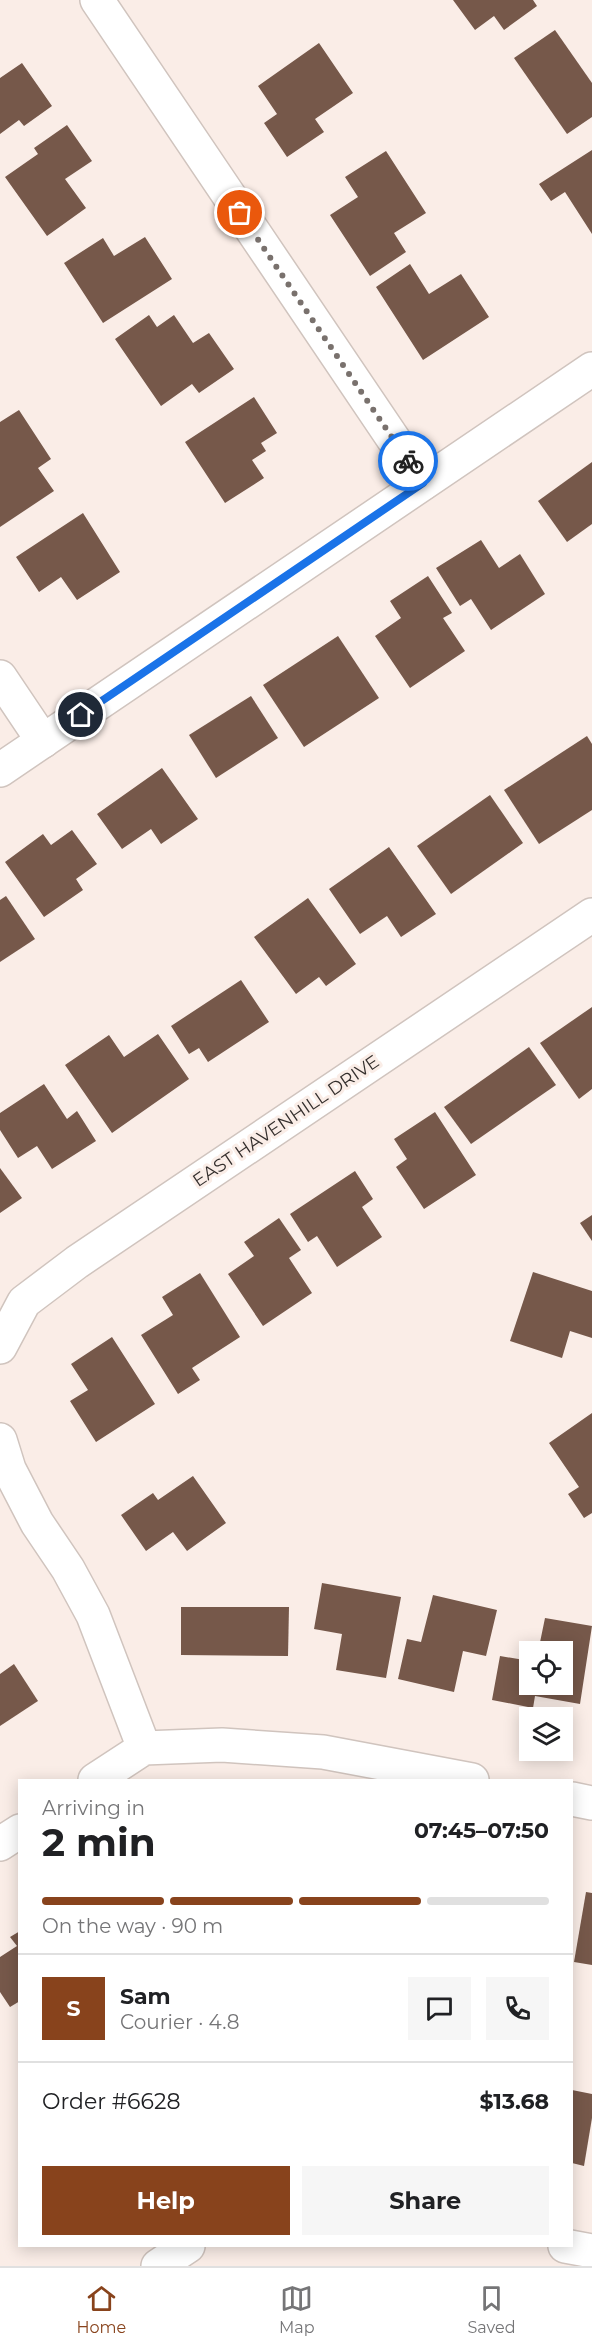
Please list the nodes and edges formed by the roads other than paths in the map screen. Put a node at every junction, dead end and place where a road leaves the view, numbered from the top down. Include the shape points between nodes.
1 (97, 0) edge
2 (592, 369) edge
3 (423, 483) junction
4 (0, 677) edge
5 (43, 741) junction
6 (0, 770) edge
7 (592, 915) edge
8 (0, 1347) edge
9 (0, 1440) edge
10 (144, 1748) junction
11 (97, 1779) edge
12 (467, 1779) edge
13 (573, 1799) edge
14 (592, 1803) edge
15 (18, 1832) edge
16 (0, 1844) edge
17 (186, 2247) edge
18 (570, 2247) edge
19 (592, 2251) edge
20 (158, 2266) edge

1 - 3 street
2 - 3 street
3 - 5 street
4 - 5 street
5 - 6 street
7 - 8 street, EAST HAVENHILL DRIVE via 77,1262 24,1302
9 - 10 street via 9,1469 37,1523 93,1615
10 - 11 street
10 - 12 street via 222,1745 323,1752
13 - 14 street
15 - 16 street
17 - 20 street
18 - 19 street

